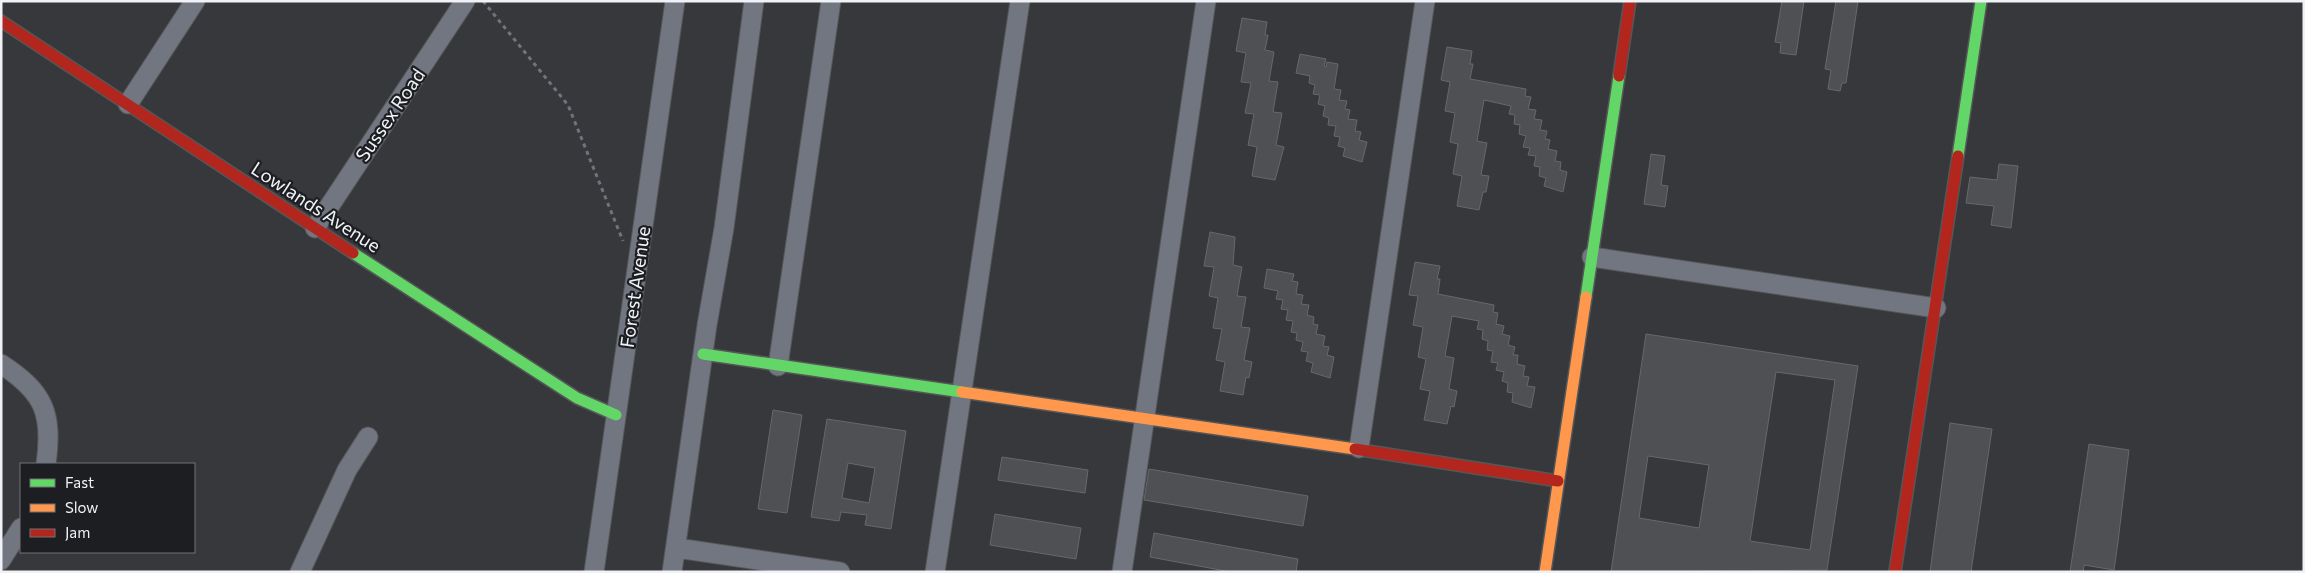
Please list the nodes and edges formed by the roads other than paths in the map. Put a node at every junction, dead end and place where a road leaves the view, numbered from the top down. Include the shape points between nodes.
1 (195, 1) edge
2 (465, 1) edge
3 (675, 1) edge
4 (754, 1) edge
5 (831, 1) edge
6 (1020, 1) edge
7 (1206, 1) edge
8 (1425, 1) edge
9 (1630, 1) edge
10 (1981, 1) edge
11 (1, 21) edge
12 (128, 104) junction
13 (315, 228) junction
14 (1592, 257) junction
15 (1936, 308) junction
16 (703, 354) junction
17 (1, 364) edge
18 (778, 366) junction
19 (962, 393) junction
20 (616, 415) junction
21 (1144, 419) junction
22 (368, 437) dead end
23 (1360, 448) junction
24 (46, 463) edge
25 (1558, 480) junction
26 (20, 530) edge
27 (677, 548) junction
28 (1, 560) edge
29 (304, 570) edge
30 (594, 572) edge
31 (672, 572) edge
32 (840, 572) edge
33 (935, 572) edge
34 (1122, 572) edge
35 (1545, 572) edge
36 (1895, 572) edge

1 - 12 street
2 - 13 street, Sussex Road
3 - 20 street, Forest Avenue
4 - 16 street via 724,228
5 - 18 street
6 - 19 street
7 - 21 street
8 - 23 street
9 - 14 street
10 - 15 street
11 - 12 street, Lowlands Avenue
12 - 13 street, Lowlands Avenue
13 - 20 street, Lowlands Avenue via 577,398
14 - 15 street
14 - 25 street
15 - 36 street
16 - 18 street
16 - 27 street
17 - 24 street via 23,378 45,410 49,426
18 - 19 street
19 - 21 street
19 - 33 street
20 - 30 street, Forest Avenue
21 - 23 street
21 - 34 street
22 - 29 street via 347,470
23 - 25 street
25 - 35 street
26 - 28 street
27 - 31 street
27 - 32 street

